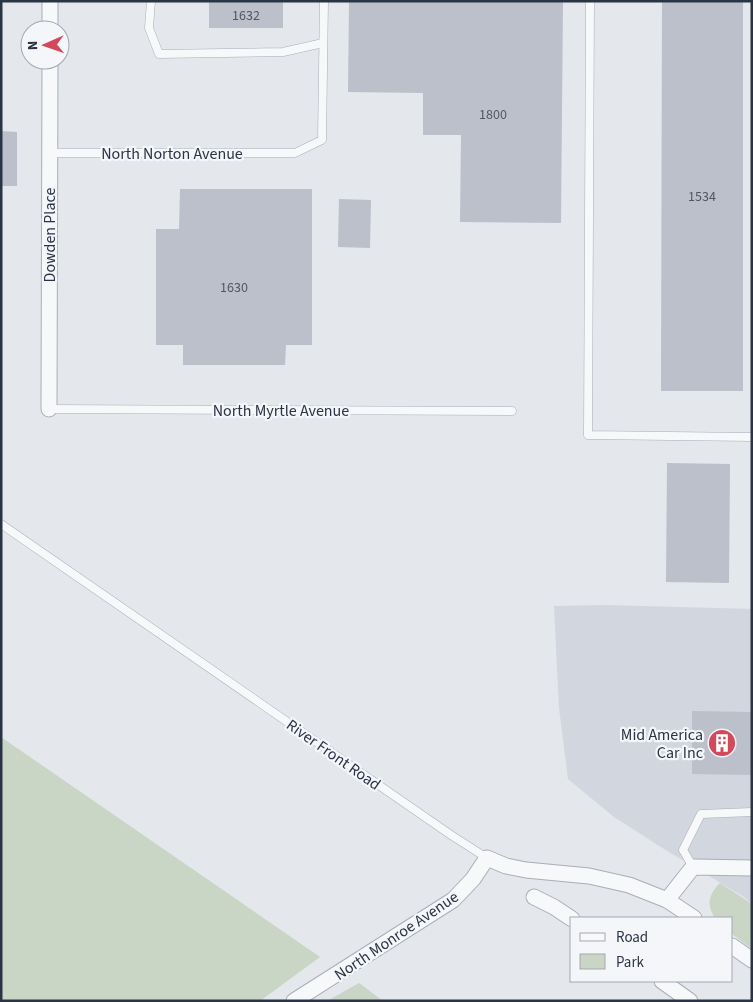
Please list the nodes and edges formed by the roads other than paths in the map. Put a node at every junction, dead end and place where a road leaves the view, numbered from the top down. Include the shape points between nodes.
1 (50, 1) edge
2 (151, 1) edge
3 (324, 1) edge
4 (590, 1) edge
5 (50, 20) edge
6 (323, 43) junction
7 (50, 70) edge
8 (49, 153) junction
9 (49, 409) joint
10 (512, 410) dead end
11 (752, 437) edge
12 (1, 524) edge
13 (752, 812) edge
14 (487, 858) junction
15 (693, 867) junction
16 (752, 868) edge
17 (534, 897) dead end
18 (667, 900) junction
19 (692, 917) edge
20 (570, 918) edge
21 (733, 947) edge
22 (752, 960) edge
23 (663, 982) edge
24 (294, 1001) edge
25 (690, 1001) edge

1 - 5 street
2 - 6 lane via 149,28 159,54 283,52
3 - 6 lane
4 - 11 lane via 588,435
6 - 8 lane, North Norton Avenue via 322,140 295,153
7 - 8 street, Dowden Place
8 - 9 street, Dowden Place
9 - 10 lane, North Myrtle Avenue
12 - 14 lane, River Front Road
13 - 15 lane via 701,814 683,850
14 - 18 street, River Front Road via 519,869 589,876 629,885
14 - 24 street, North Monroe Avenue via 453,900
15 - 16 street
15 - 18 street
17 - 20 street
18 - 19 street, River Front Road
21 - 22 street
23 - 25 street

